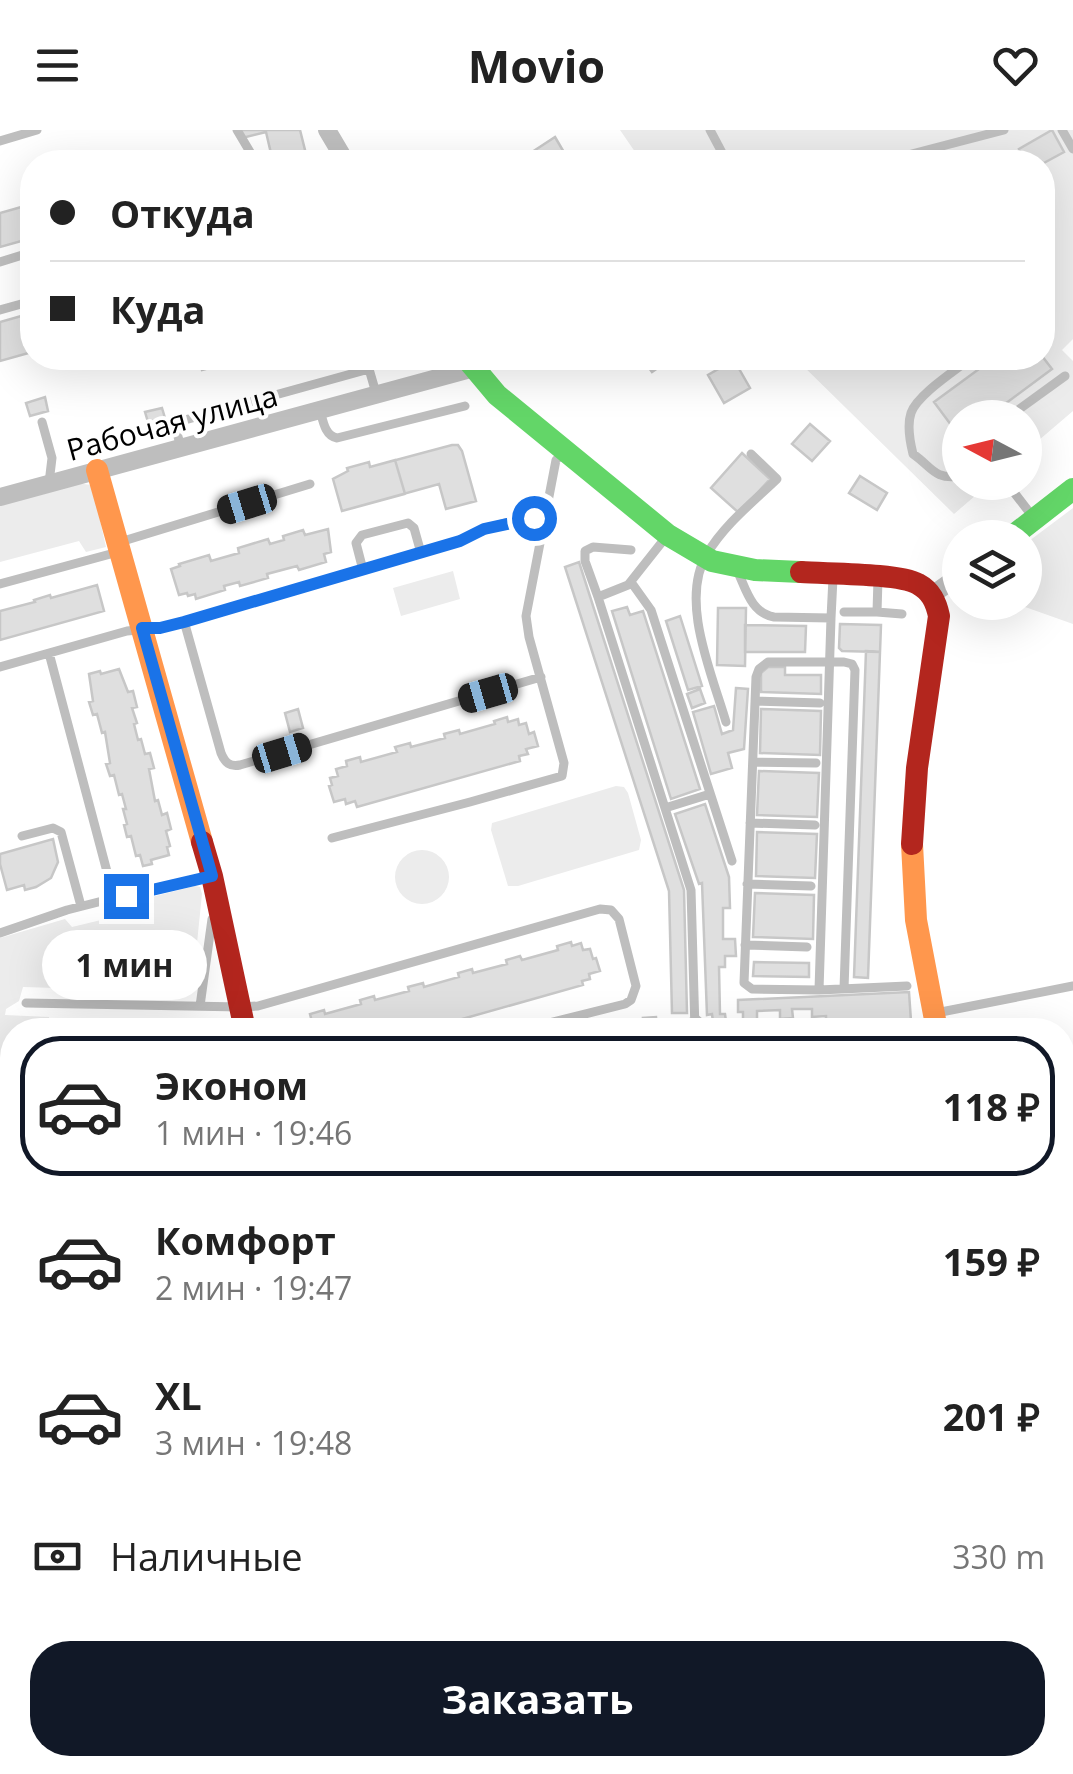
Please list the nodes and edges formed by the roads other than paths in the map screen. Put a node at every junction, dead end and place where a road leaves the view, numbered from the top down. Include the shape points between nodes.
1 (37, 130) edge
2 (1004, 130) edge
3 (1062, 130) edge
4 (0, 141) edge
5 (1073, 149) edge
6 (927, 150) edge
7 (365, 370) edge
8 (369, 370) edge
9 (450, 370) edge
10 (476, 370) edge
11 (956, 370) edge
12 (1065, 376) dead end
13 (377, 395) junction
14 (1031, 400) edge
15 (465, 406) dead end
16 (320, 410) junction
17 (42, 422) dead end
18 (180, 446) junction
19 (566, 450) junction
20 (751, 454) dead end
21 (97, 470) junction
22 (942, 476) edge
23 (49, 484) junction
24 (310, 484) dead end
25 (1073, 489) edge
26 (0, 497) edge
27 (1020, 500) edge
28 (544, 519) junction
29 (1035, 519) joint
30 (668, 534) junction
31 (119, 547) junction
32 (632, 550) dead end
33 (421, 553) junction
34 (704, 558) junction
35 (736, 568) junction
36 (363, 570) junction
37 (833, 574) junction
38 (878, 576) junction
39 (631, 582) junction
40 (0, 584) edge
41 (942, 588) edge
42 (932, 595) junction
43 (598, 597) junction
44 (844, 612) dead end
45 (877, 612) junction
46 (902, 614) dead end
47 (830, 618) junction
48 (184, 622) junction
49 (142, 628) junction
50 (50, 653) junction
51 (829, 661) junction
52 (0, 667) edge
53 (540, 678) junction
54 (755, 701) junction
55 (820, 703) dead end
56 (726, 722) dead end
57 (753, 762) junction
58 (816, 763) dead end
59 (710, 794) junction
60 (665, 808) junction
61 (750, 823) junction
62 (814, 824) dead end
63 (22, 836) dead end
64 (332, 838) dead end
65 (732, 861) dead end
66 (214, 884) junction
67 (747, 884) junction
68 (811, 886) dead end
69 (114, 898) junction
70 (81, 906) junction
71 (0, 933) edge
72 (745, 945) junction
73 (806, 947) dead end
74 (908, 986) dead end
75 (1073, 986) edge
76 (844, 989) junction
77 (819, 990) junction
78 (26, 1002) dead end
79 (200, 1006) junction
80 (240, 1018) edge
81 (243, 1018) edge
82 (245, 1018) edge
83 (569, 1018) edge
84 (695, 1018) edge
85 (934, 1018) edge
86 (950, 1018) edge

1 - 4 lane
2 - 6 lane
3 - 5 lane
7 - 18 lane via 174,423
8 - 13 lane
9 - 13 street, Рабочая улица
10 - 19 street
11 - 22 lane via 911,412 913,454
12 - 14 lane
13 - 16 street, Рабочая улица
15 - 16 lane via 337,438 328,433
16 - 18 street, Рабочая улица
17 - 23 lane via 52,458
18 - 21 street, Рабочая улица
19 - 28 lane via 556,460
19 - 30 street
20 - 34 lane via 777,479
21 - 23 street, Рабочая улица
21 - 31 street
23 - 26 street, Рабочая улица
24 - 31 lane
25 - 29 street
27 - 29 lane
28 - 33 lane via 496,526
28 - 53 lane via 526,616
30 - 34 street
30 - 39 lane
31 - 40 lane
31 - 49 street
32 - 43 lane via 585,551
33 - 36 lane
33 - 36 lane via 410,524 389,527 356,540
34 - 35 street
34 - 56 lane via 697,616
35 - 37 street
35 - 47 lane via 761,614
36 - 48 lane
37 - 38 street
37 - 47 lane
38 - 42 street via 914,581
38 - 45 lane
39 - 43 lane
39 - 59 lane via 651,610
41 - 42 street
42 - 85 street via 938,623 912,852 916,920
43 - 60 lane
44 - 45 lane
45 - 46 lane
47 - 51 lane
48 - 49 lane
48 - 53 lane via 221,753 232,766
49 - 50 lane
49 - 66 street
50 - 52 lane
50 - 69 lane
51 - 54 lane via 765,664 757,672
51 - 76 lane via 848,662 855,670
51 - 77 lane
53 - 64 lane via 562,776
54 - 55 lane
54 - 57 lane
57 - 58 lane
57 - 61 lane
59 - 60 lane
59 - 65 lane
60 - 84 lane via 691,890
61 - 62 lane
61 - 67 lane
63 - 70 lane via 61,832
66 - 69 lane
66 - 79 lane
66 - 81 street
67 - 68 lane
67 - 72 lane
69 - 70 lane
70 - 71 lane
72 - 73 lane
72 - 77 lane via 748,988
74 - 76 lane
75 - 86 lane
76 - 77 lane
78 - 79 lane
79 - 80 lane
82 - 83 lane via 266,1004 608,908 619,919 635,994 625,1004

